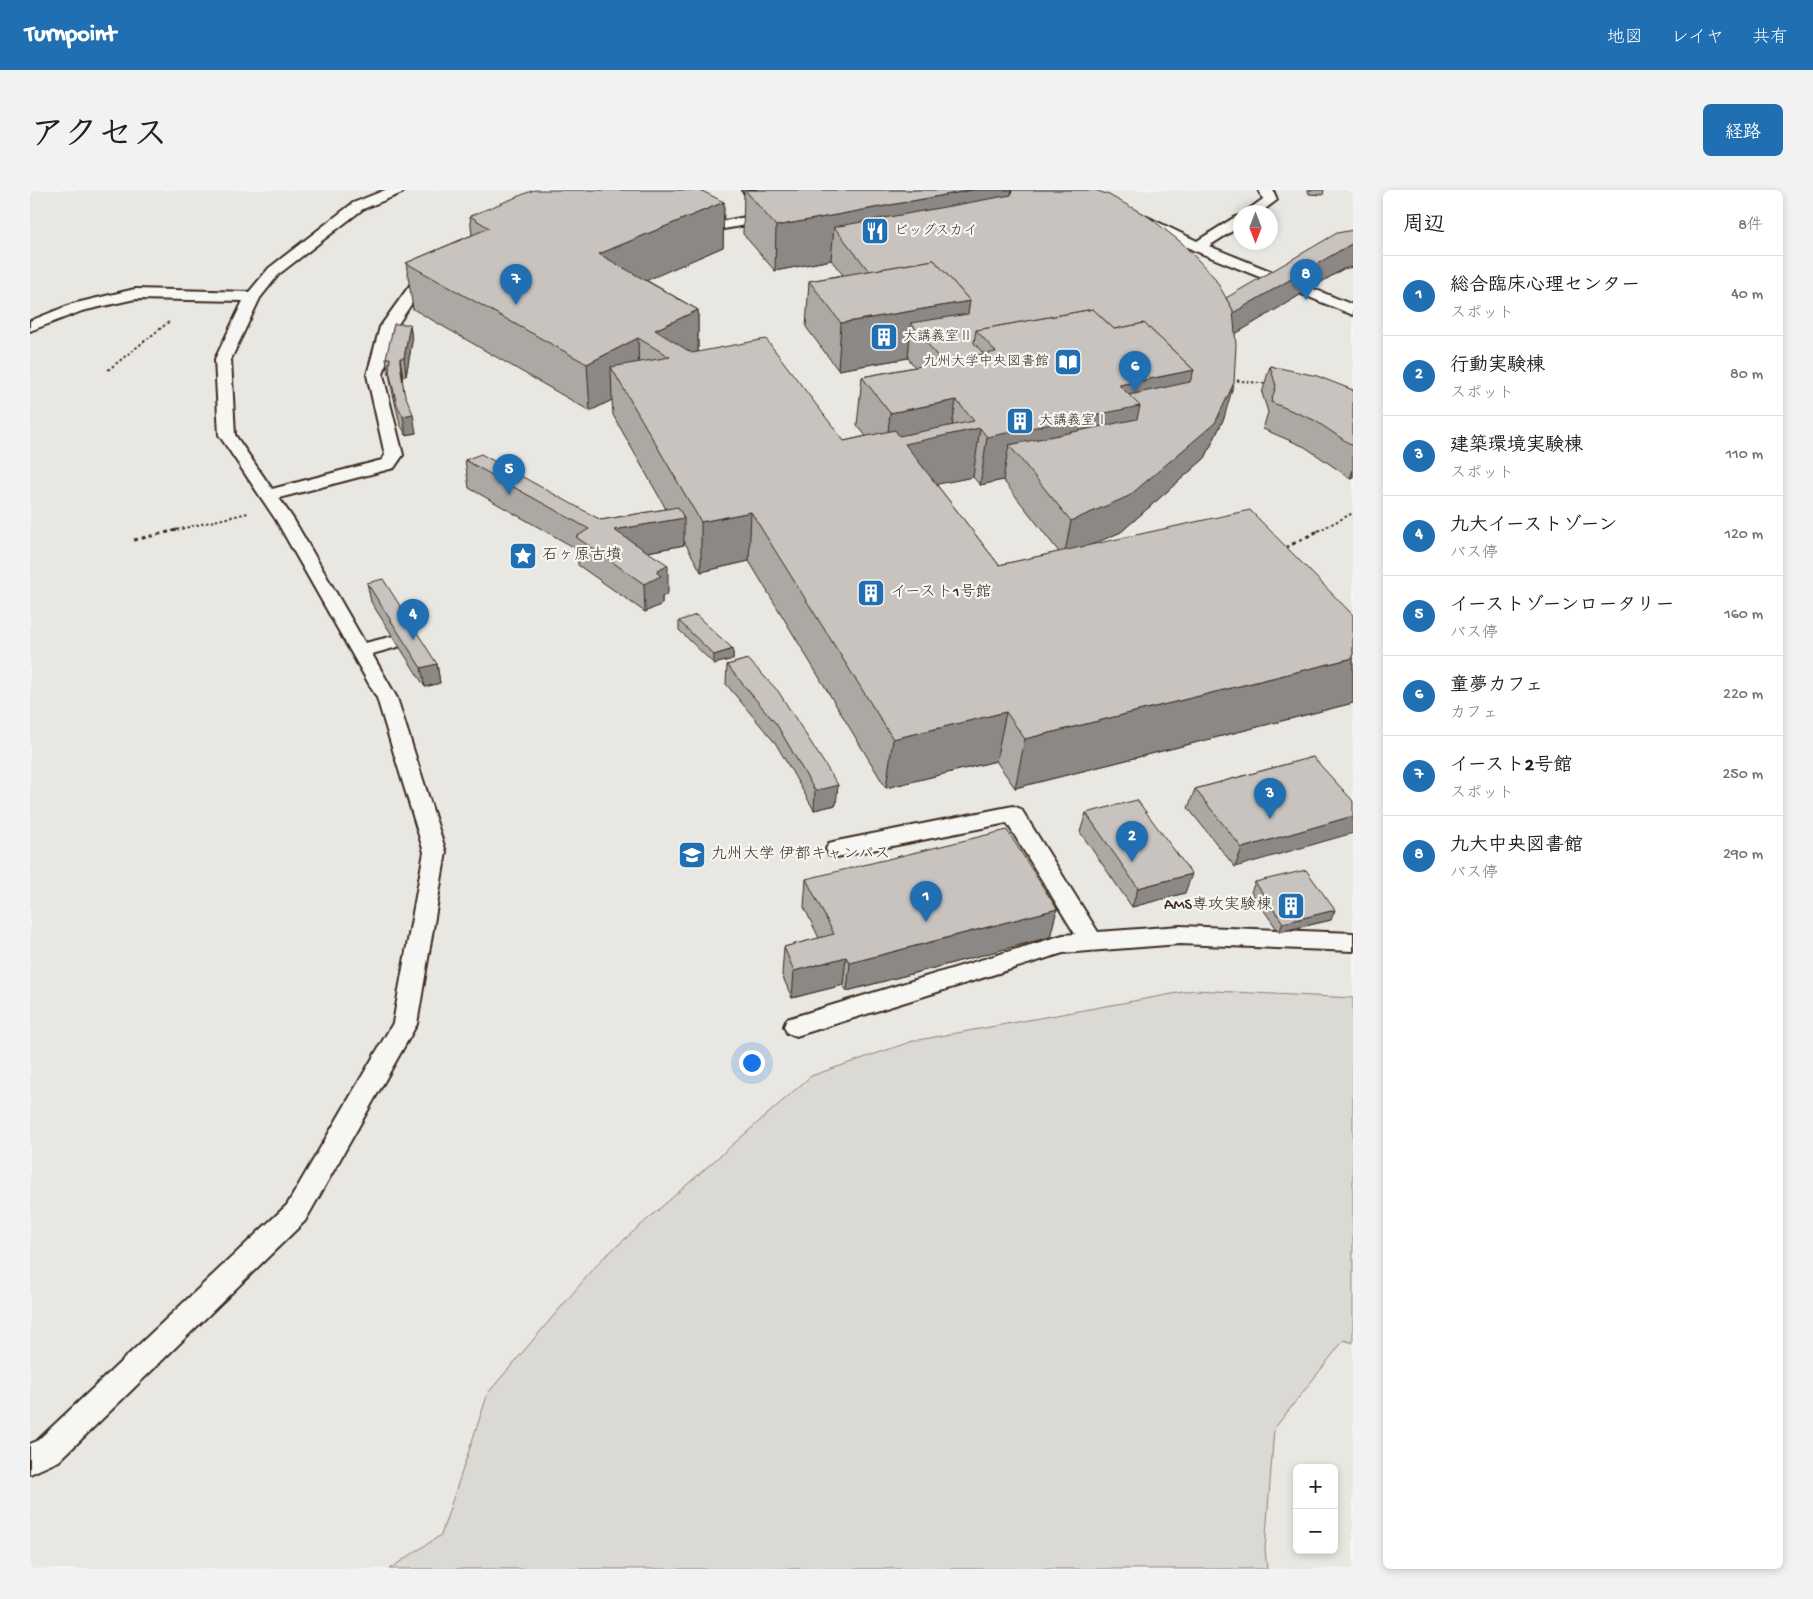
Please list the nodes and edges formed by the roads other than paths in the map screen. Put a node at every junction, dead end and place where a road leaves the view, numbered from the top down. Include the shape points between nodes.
1 (397, 190) edge
2 (749, 190) edge
3 (1266, 190) edge
4 (1262, 205) edge
5 (1132, 214) edge
6 (686, 216) edge
7 (1233, 224) edge
8 (1198, 247) junction
9 (447, 264) edge
10 (253, 297) junction
11 (1353, 310) edge
12 (30, 326) edge
13 (272, 501) junction
14 (394, 642) edge
15 (360, 651) junction
16 (837, 849) dead end
17 (1352, 940) edge
18 (1092, 942) junction
19 (796, 1026) dead end
20 (30, 1459) edge

1 - 10 lane via 358,206 274,271
2 - 6 lane via 771,218 712,227
3 - 4 lane via 1270,200
5 - 8 lane
7 - 8 lane
8 - 11 lane
9 - 13 lane via 415,288 388,327 375,375 394,455 388,464
10 - 12 lane via 135,294 77,307
10 - 13 lane via 223,359 227,435
13 - 15 lane
14 - 15 lane
15 - 20 lane via 387,698 435,852 405,1024 296,1213 48,1451
16 - 18 lane via 1013,814
17 - 18 lane via 1180,935
18 - 19 lane via 1063,944

